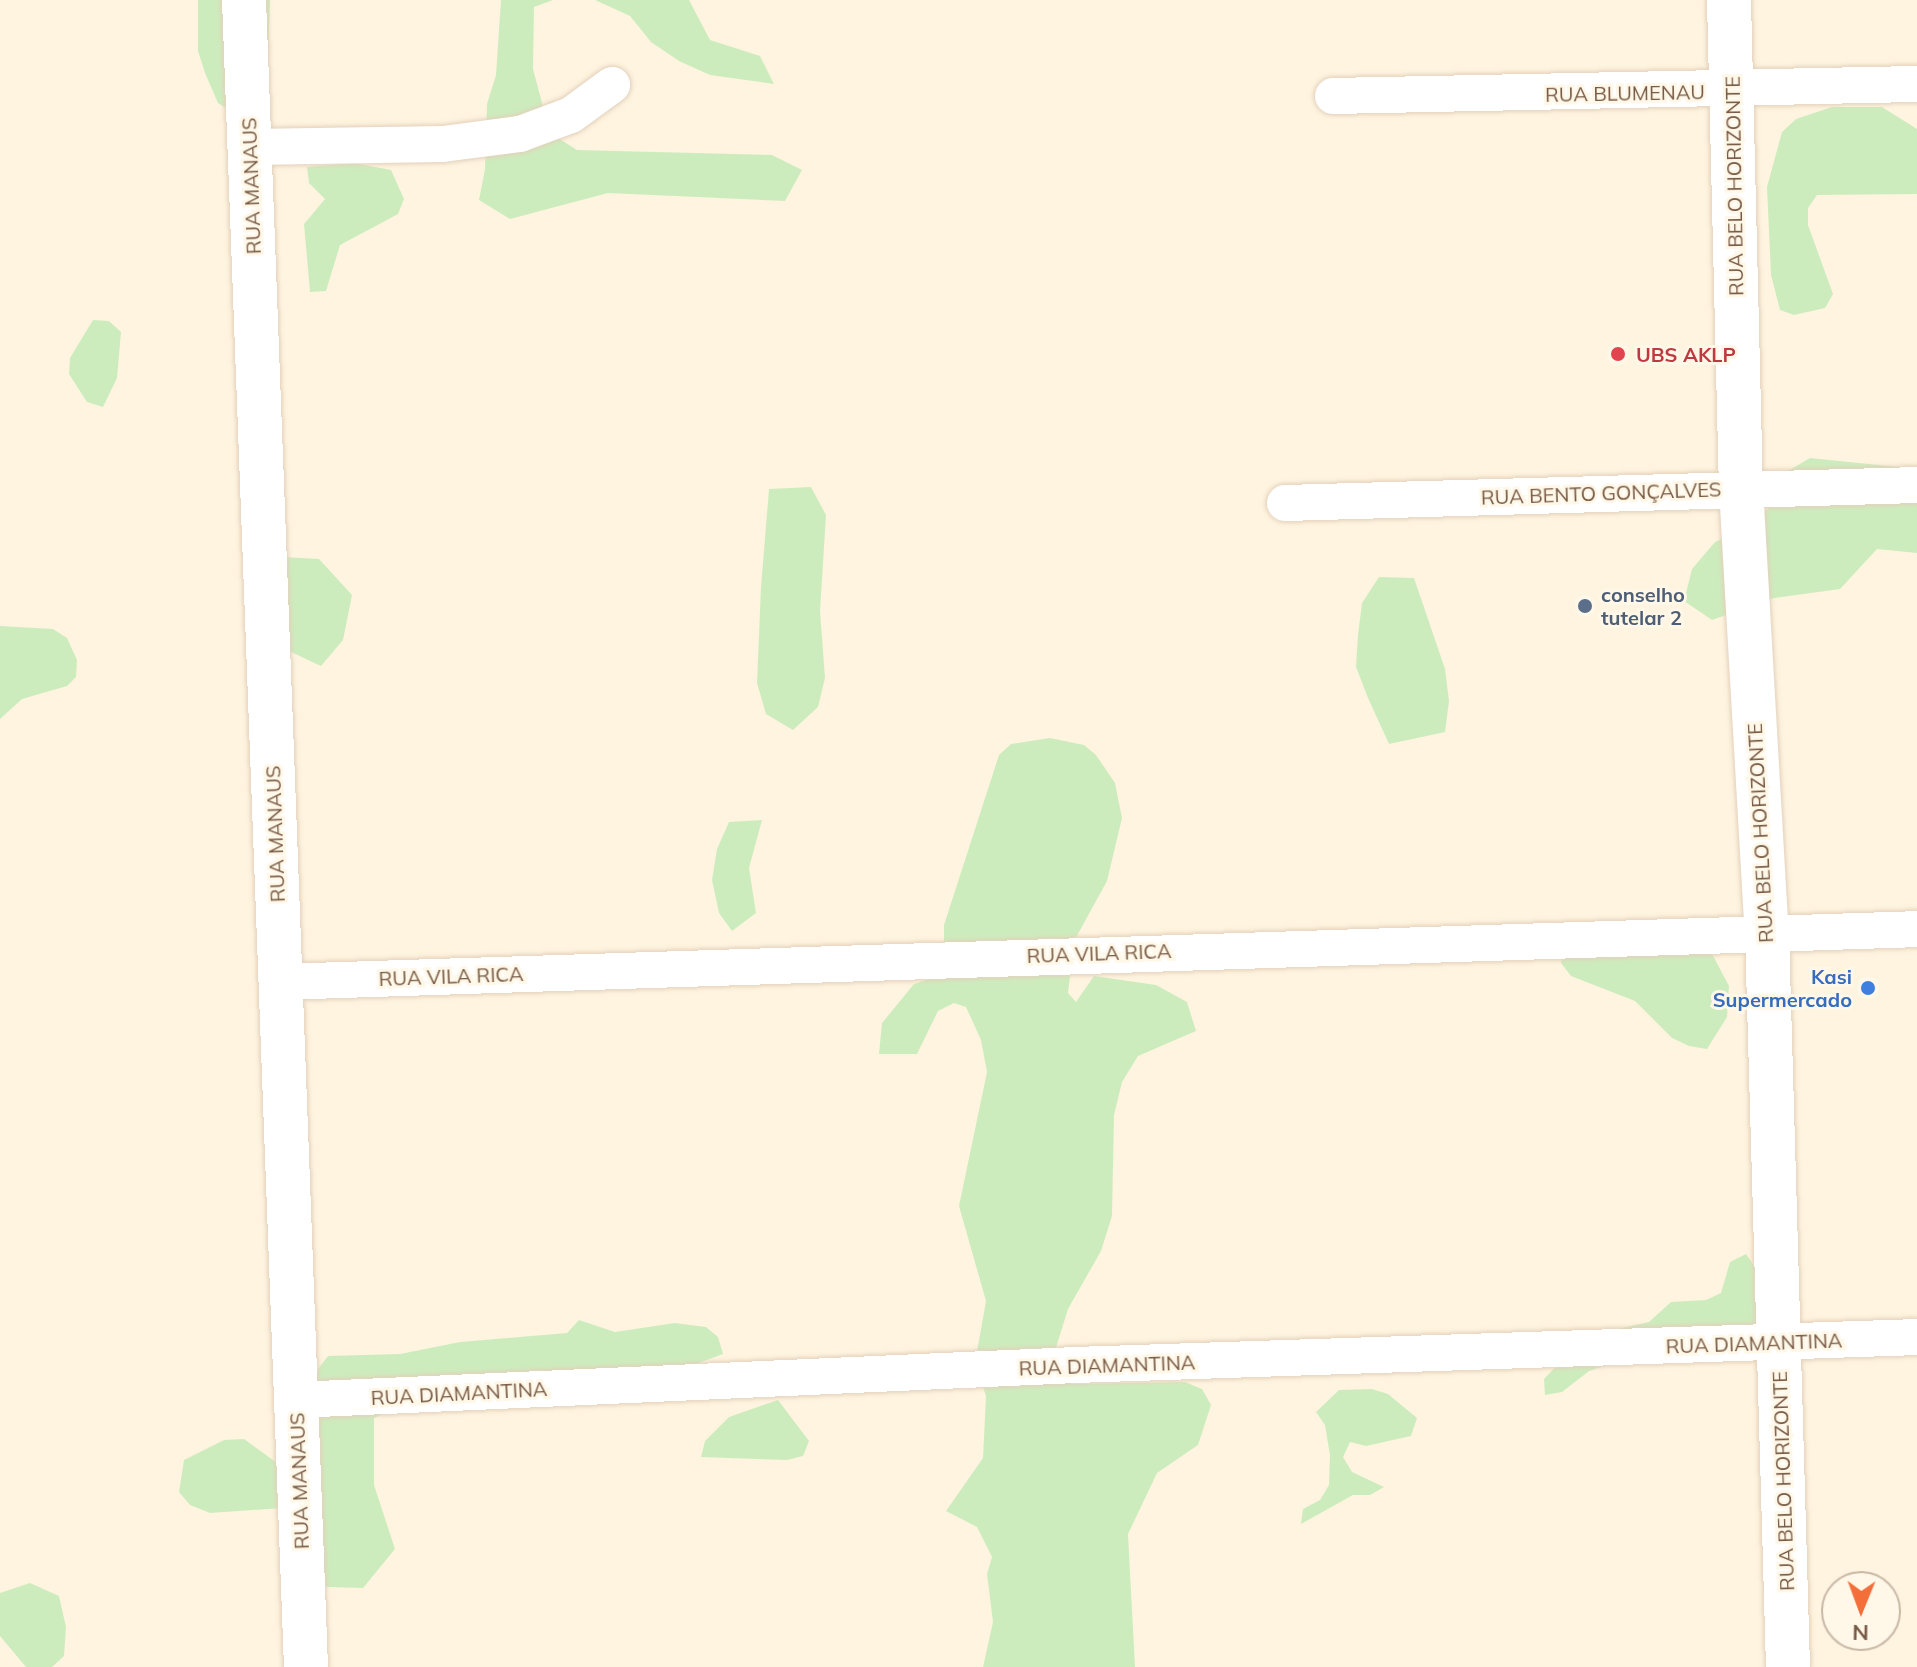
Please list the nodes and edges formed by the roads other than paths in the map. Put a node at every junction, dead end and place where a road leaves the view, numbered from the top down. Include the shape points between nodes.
1 (244, 0) edge
2 (1729, 0) edge
3 (1917, 84) edge
4 (612, 85) dead end
5 (1733, 91) junction
6 (1333, 96) dead end
7 (250, 147) junction
8 (1917, 485) edge
9 (1741, 488) junction
10 (1285, 503) dead end
11 (1917, 929) edge
12 (1767, 934) junction
13 (280, 982) junction
14 (1917, 1337) edge
15 (1779, 1342) junction
16 (296, 1400) junction
17 (306, 1667) edge
18 (1788, 1667) edge

1 - 7 street, RUA MANAUS
2 - 5 street, RUA BELO HORIZONTE
3 - 5 street, RUA BLUMENAU
4 - 7 street via 571,115 520,134 443,144
5 - 6 street, RUA BLUMENAU
5 - 9 street, RUA BELO HORIZONTE
7 - 13 street, RUA MANAUS
8 - 9 street, RUA BENTO GONÇALVES
9 - 10 street, RUA BENTO GONÇALVES
9 - 12 street, RUA BELO HORIZONTE
11 - 12 street, RUA VILA RICA
12 - 13 street, RUA VILA RICA
12 - 15 street, RUA BELO HORIZONTE
13 - 16 street, RUA MANAUS
14 - 15 street, RUA DIAMANTINA
15 - 16 street, RUA DIAMANTINA
15 - 18 street, RUA BELO HORIZONTE
16 - 17 street, RUA MANAUS

